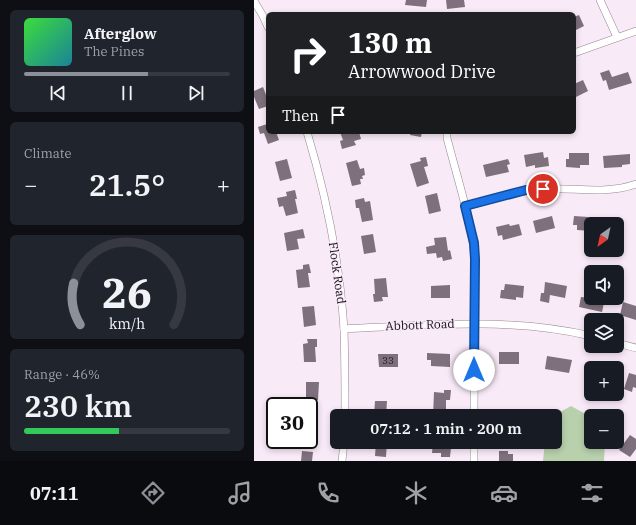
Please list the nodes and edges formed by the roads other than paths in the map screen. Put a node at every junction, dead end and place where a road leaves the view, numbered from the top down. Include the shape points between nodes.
1 (600, 0) edge
2 (254, 1) edge
3 (266, 23) edge
4 (636, 31) edge
5 (617, 37) junction
6 (576, 52) edge
7 (308, 134) edge
8 (447, 134) edge
9 (636, 184) edge
10 (465, 206) junction
11 (474, 323) junction
12 (344, 329) junction
13 (584, 335) edge
14 (624, 345) edge
15 (636, 348) edge
16 (345, 409) edge
17 (474, 409) edge
18 (343, 449) edge
19 (474, 449) edge
20 (342, 461) edge
21 (474, 461) edge

1 - 5 street
2 - 3 street
4 - 5 street
5 - 6 street
7 - 12 street, Flock Road via 332,236
8 - 10 street
9 - 10 street via 606,190 526,190
10 - 11 street via 474,243
11 - 12 street, Abbott Road
11 - 13 street, Abbott Road via 545,328
11 - 17 street
12 - 16 street, Flock Road
14 - 15 street
18 - 20 street
19 - 21 street

